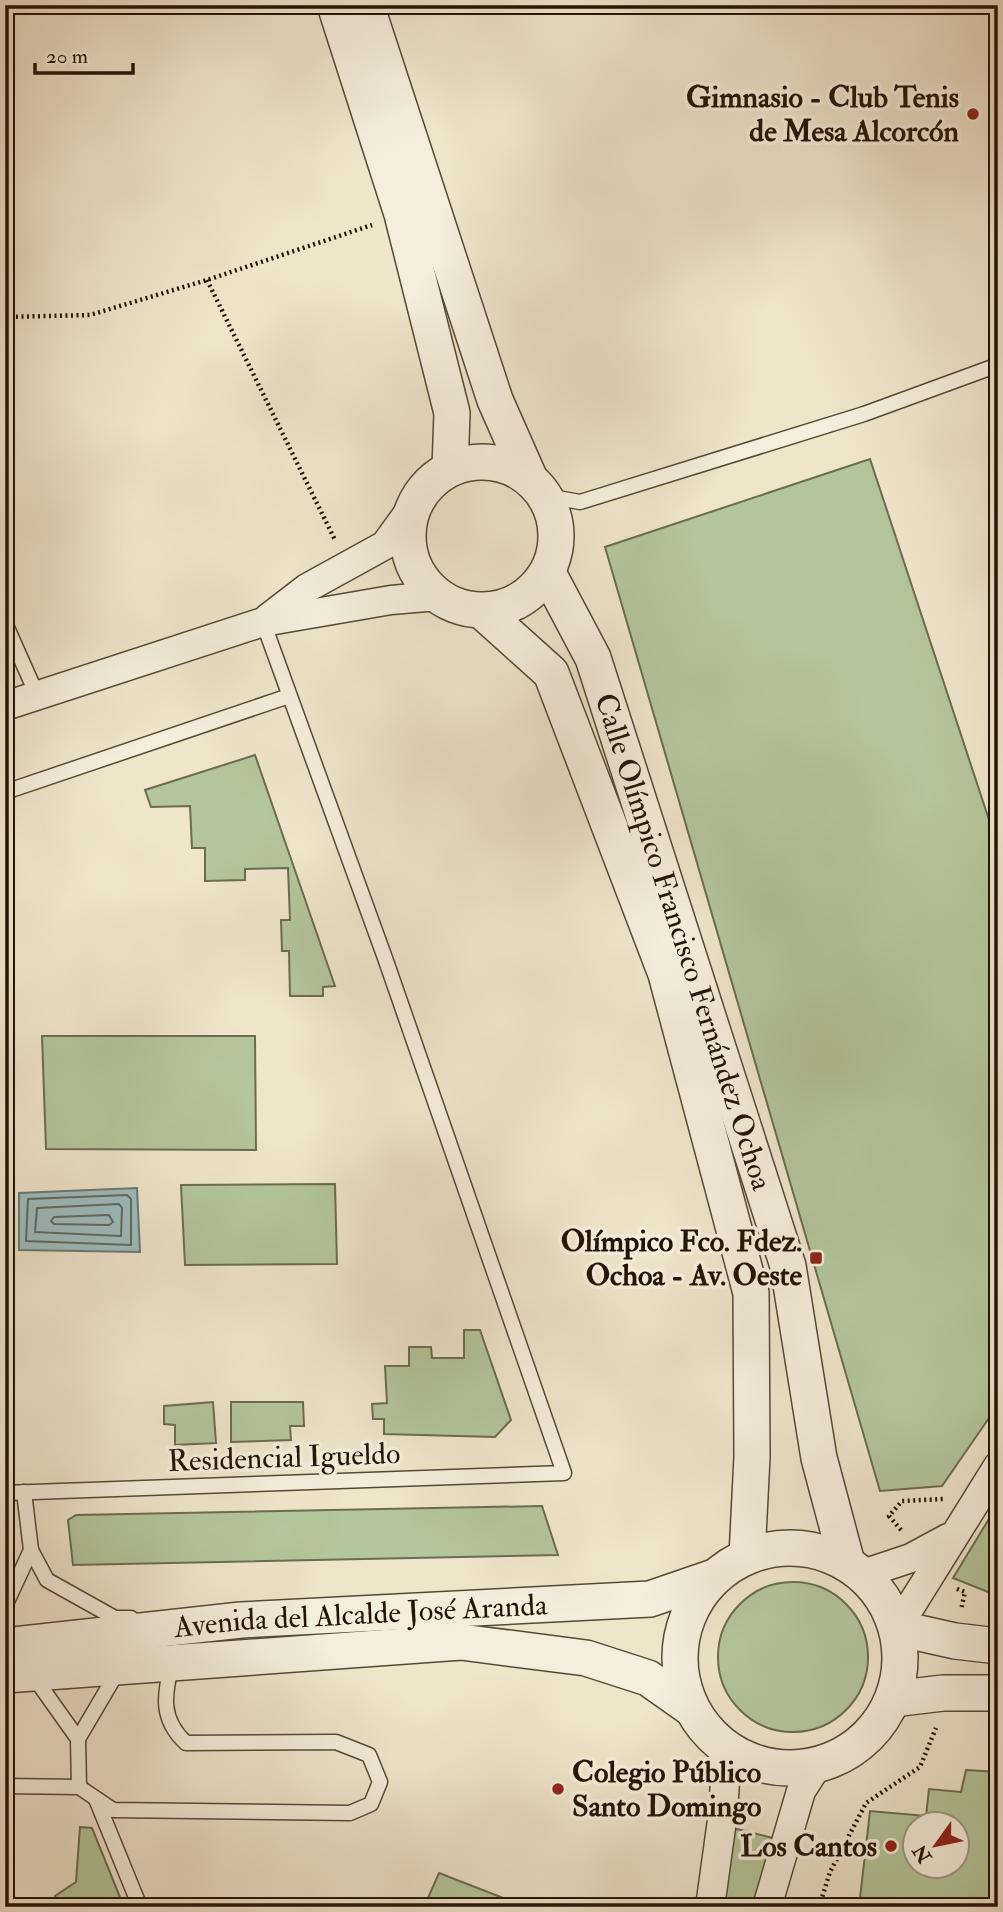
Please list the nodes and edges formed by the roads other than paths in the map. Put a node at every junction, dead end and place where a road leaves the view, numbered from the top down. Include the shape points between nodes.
1 (335, 5) edge
2 (366, 5) edge
3 (998, 365) edge
4 (450, 468) junction
5 (537, 486) junction
6 (414, 505) junction
7 (548, 573) junction
8 (438, 596) junction
9 (482, 611) junction
10 (263, 622) junction
11 (5, 623) edge
12 (37, 695) junction
13 (289, 696) junction
14 (5, 705) edge
15 (5, 792) edge
16 (998, 1466) edge
17 (24, 1492) junction
18 (5, 1493) edge
19 (951, 1537) junction
20 (31, 1550) junction
21 (747, 1556) junction
22 (854, 1569) junction
23 (714, 1577) junction
24 (5, 1606) edge
25 (241, 1620) junction
26 (897, 1628) junction
27 (5, 1646) edge
28 (998, 1646) edge
29 (172, 1663) junction
30 (120, 1667) junction
31 (18, 1674) edge
32 (998, 1693) edge
33 (893, 1699) junction
34 (692, 1709) junction
35 (78, 1739) junction
36 (727, 1749) junction
37 (817, 1766) junction
38 (5, 1786) edge
39 (79, 1787) junction
40 (96, 1799) junction
41 (140, 1907) edge
42 (710, 1907) edge
43 (767, 1907) edge

1 - 4 street via 402,215 452,413
2 - 5 street via 495,400
3 - 5 lane via 864,414 580,502
4 - 5 street via 478,461 506,464
4 - 6 street via 429,483
5 - 7 street via 556,521 557,548
6 - 8 street via 408,545 424,582
6 - 10 street via 384,545 307,588
7 - 9 street via 520,601
7 - 22 street, Calle Olímpico Francisco Fernández Ochoa via 593,659 788,1266 819,1458
8 - 9 street via 459,607
8 - 10 street
9 - 21 street, Calle Olímpico Francisco Fernández Ochoa via 551,673 666,974 751,1293
10 - 12 street
10 - 13 lane
11 - 12 lane
12 - 14 street
13 - 15 lane
13 - 17 lane, Residencial Igueldo via 564,1473
16 - 19 street
17 - 18 lane, Residencial Igueldo
17 - 20 lane
19 - 22 street via 911,1558
19 - 26 street
20 - 24 lane
20 - 25 lane via 47,1580 115,1618
21 - 22 street via 780,1548 815,1550
21 - 23 street
22 - 26 street via 881,1596
23 - 25 street, Avenida del Alcalde José Aranda via 650,1599
23 - 34 street via 687,1616 679,1664
25 - 27 street, Avenida del Alcalde José Aranda
26 - 28 street
26 - 33 street via 901,1664
29 - 30 street, Avenida del Alcalde José Aranda
29 - 34 street, Avenida del Alcalde José Aranda via 461,1642 586,1658 648,1678
29 - 40 lane via 165,1692 170,1729 186,1743 336,1742 369,1755 380,1782 371,1804 350,1814 113,1810
30 - 31 street, Avenida del Alcalde José Aranda
30 - 35 lane
31 - 35 lane via 58,1706
32 - 33 street
33 - 37 street via 876,1730 850,1752
34 - 36 street
35 - 39 lane
36 - 37 street via 770,1768
36 - 42 street
37 - 43 street via 801,1791
38 - 39 lane
39 - 40 lane
40 - 41 lane

